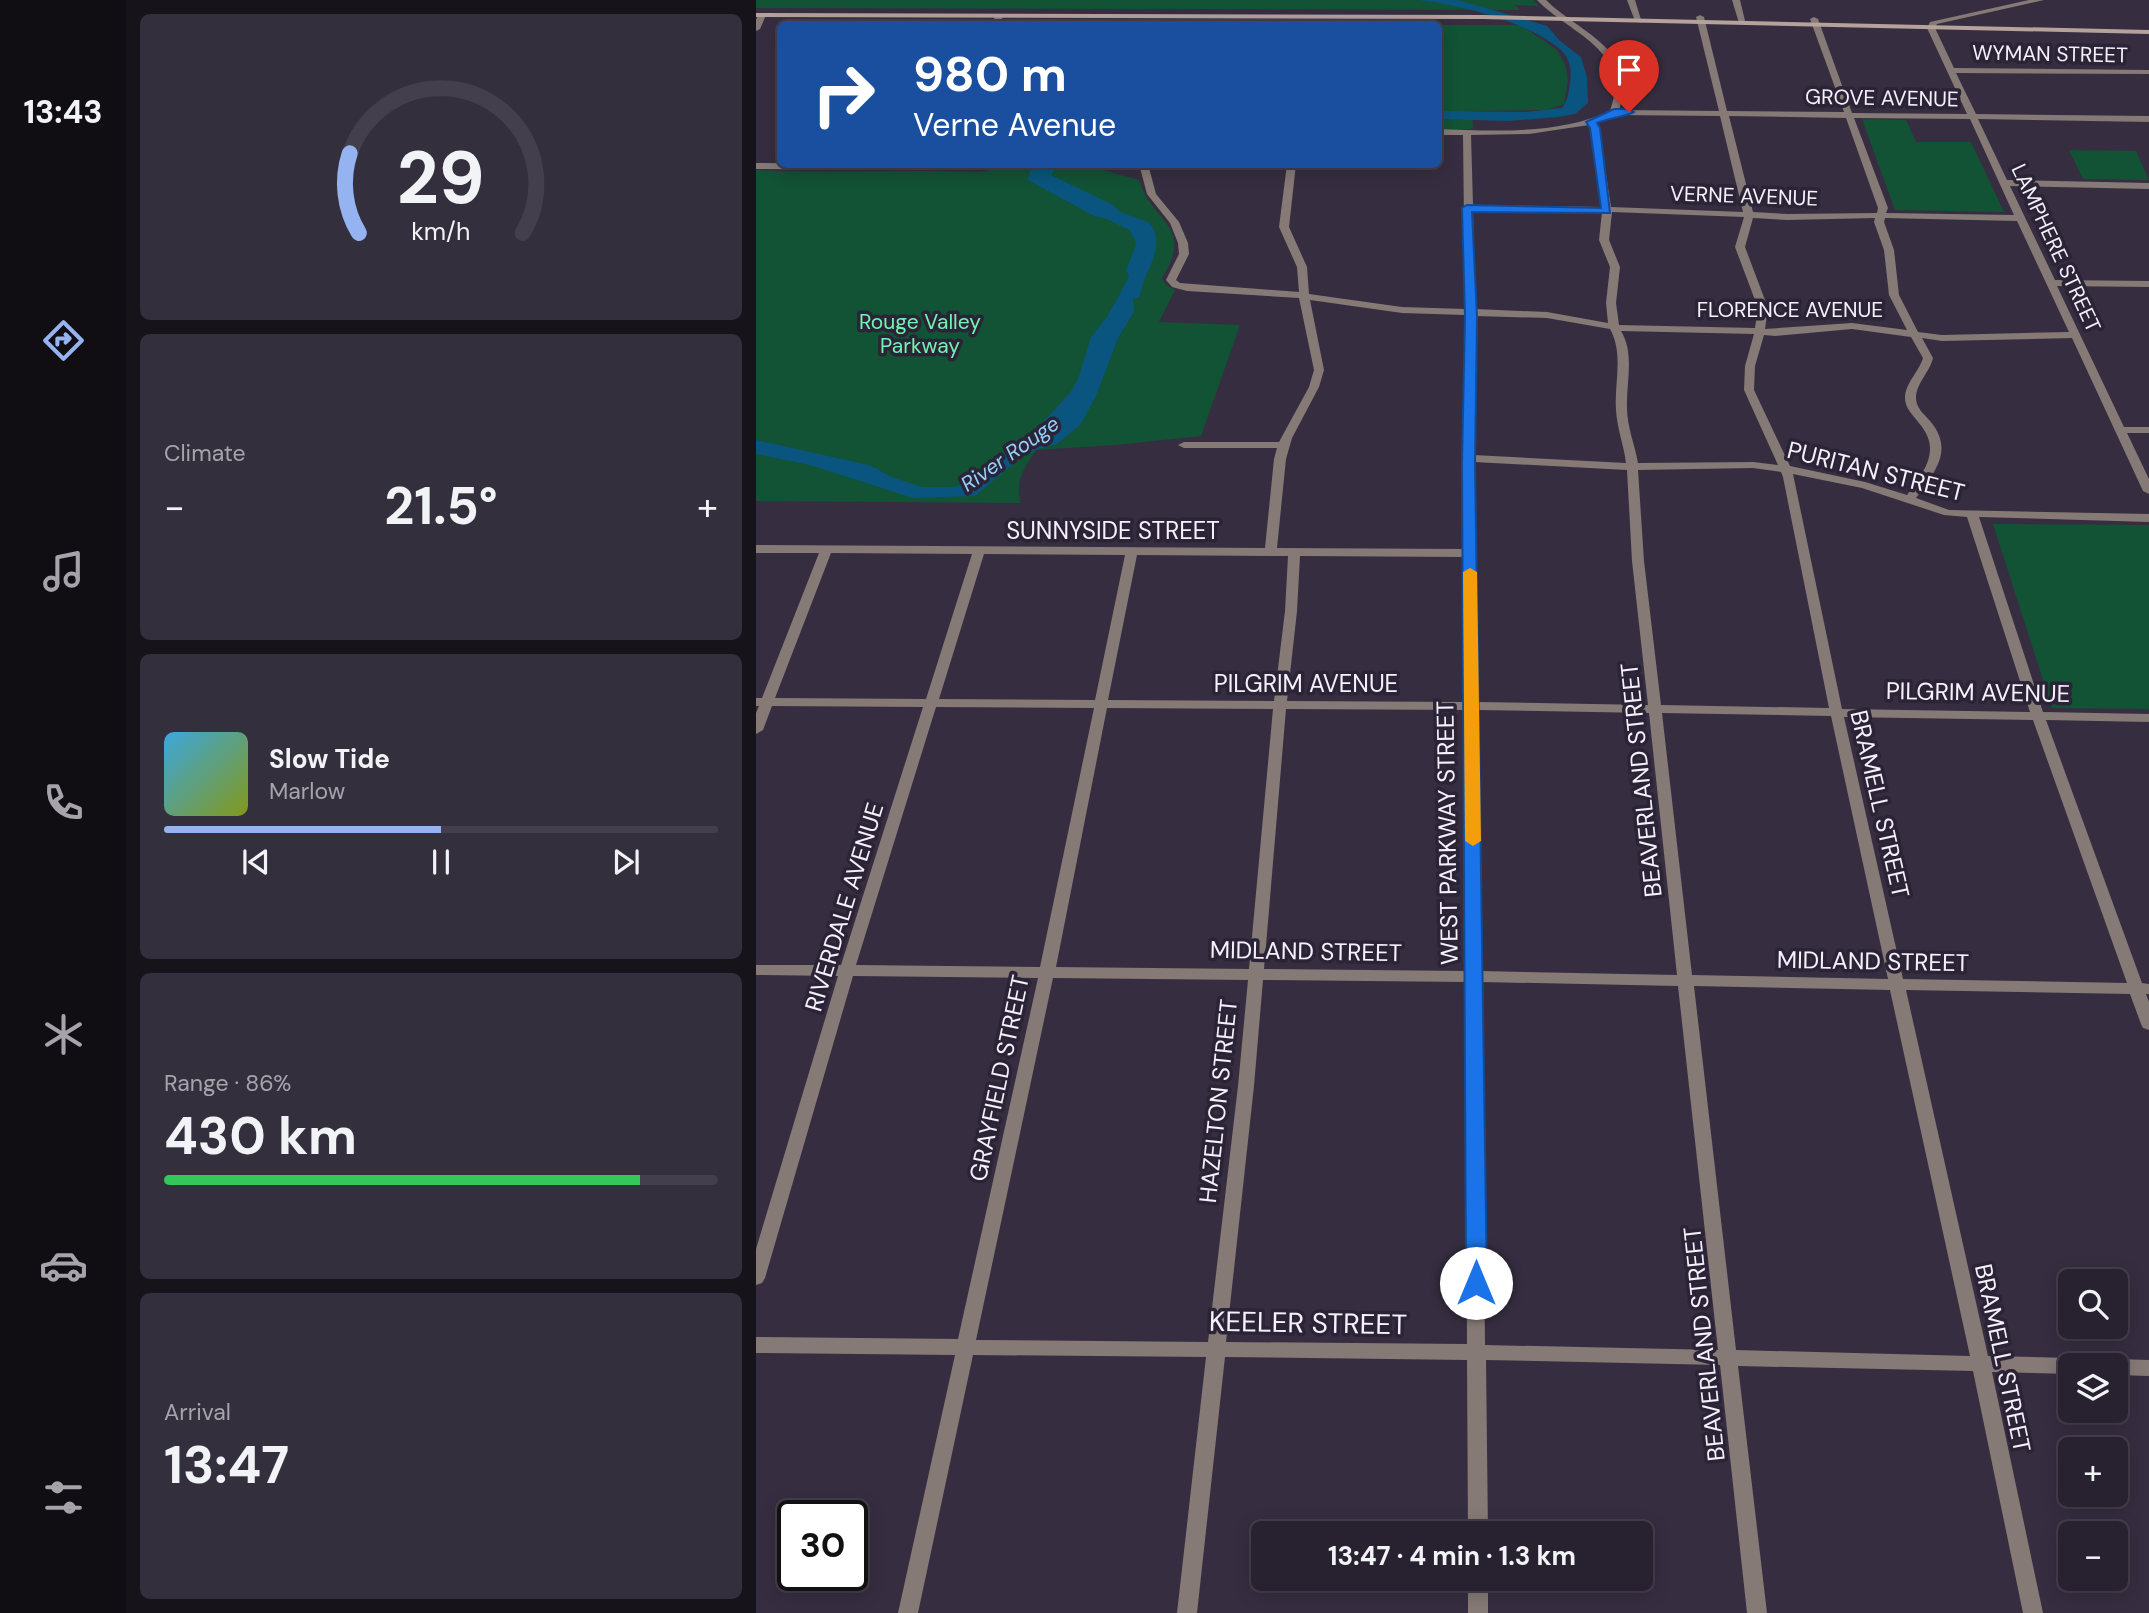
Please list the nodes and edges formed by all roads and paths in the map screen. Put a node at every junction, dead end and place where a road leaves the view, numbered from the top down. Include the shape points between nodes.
1 (1541, 0) edge
2 (1631, 0) edge
3 (1736, 0) edge
4 (2040, 0) edge
5 (759, 15) edge
6 (1968, 15) junction
7 (1567, 18) junction
8 (1638, 19) junction
9 (997, 20) edge
10 (1701, 20) junction
11 (1742, 20) junction
12 (1227, 21) edge
13 (1815, 22) junction
14 (1932, 25) junction
15 (2149, 25) edge
16 (1985, 26) junction
17 (2018, 27) junction
18 (756, 29) edge
19 (2149, 32) edge
20 (1950, 70) junction
21 (2149, 72) edge
22 (1614, 112) junction
23 (1725, 114) junction
24 (1848, 115) junction
25 (1972, 117) junction
26 (2149, 119) edge
27 (1591, 122) junction
28 (1442, 132) edge
29 (1466, 132) junction
30 (756, 166) edge
31 (777, 166) edge
32 (1144, 168) edge
33 (1291, 168) edge
34 (2004, 183) junction
35 (2149, 186) edge
36 (1467, 208) junction
37 (1607, 211) junction
38 (1882, 215) junction
39 (1749, 216) junction
40 (2020, 218) junction
41 (2051, 283) junction
42 (2149, 284) edge
43 (1305, 296) junction
44 (1471, 312) junction
45 (1614, 326) junction
46 (1760, 331) junction
47 (1915, 334) junction
48 (2075, 335) junction
49 (2120, 430) junction
50 (2149, 430) edge
51 (1184, 445) dead end
52 (1284, 445) junction
53 (1468, 458) junction
54 (1632, 467) junction
55 (1786, 469) junction
56 (2149, 491) edge
57 (1910, 499) junction
58 (1972, 515) junction
59 (2149, 518) edge
60 (756, 549) edge
61 (826, 550) junction
62 (979, 550) junction
63 (1132, 551) junction
64 (1271, 552) junction
65 (1294, 552) junction
66 (1470, 553) junction
67 (762, 702) edge
68 (931, 703) junction
69 (1101, 704) junction
70 (1280, 705) junction
71 (1471, 706) junction
72 (1655, 709) junction
73 (1837, 713) junction
74 (2038, 716) junction
75 (2149, 718) edge
76 (756, 730) edge
77 (756, 970) edge
78 (847, 971) junction
79 (1046, 972) junction
80 (1255, 974) junction
81 (1474, 976) junction
82 (1686, 980) junction
83 (1897, 984) junction
84 (2143, 989) edge
85 (2149, 1024) edge
86 (756, 1278) edge
87 (756, 1345) edge
88 (967, 1346) junction
89 (1217, 1350) junction
90 (1477, 1352) junction
91 (1728, 1359) junction
92 (1981, 1364) junction
93 (2058, 1366) edge
94 (2128, 1367) edge
95 (2149, 1368) edge
96 (1478, 1521) edge
97 (1478, 1591) edge
98 (908, 1613) edge
99 (1187, 1613) edge
100 (1478, 1613) edge
101 (1757, 1613) edge
102 (2033, 1613) edge

1 - 7 street
2 - 8 street
3 - 11 street
4 - 6 street
5 - 9 main road
5 - 18 street
6 - 14 street
6 - 16 main road via 1969,20
7 - 8 main road
7 - 12 main road
7 - 22 street via 1609,55 1618,72 1621,89
8 - 10 main road
9 - 12 main road
10 - 11 main road
10 - 23 street, BRAMELL STREET
11 - 13 main road
13 - 14 main road
13 - 24 street
14 - 16 main road
14 - 20 street, LAMPHERE STREET
15 - 17 main road
16 - 17 main road
17 - 19 main road
20 - 21 street, WYMAN STREET
20 - 25 street, LAMPHERE STREET
22 - 23 street, GROVE AVENUE
22 - 27 street
23 - 24 street, GROVE AVENUE
23 - 39 street, BRAMELL STREET
24 - 25 street, GROVE AVENUE
24 - 38 street
25 - 26 street, GROVE AVENUE
25 - 34 street, LAMPHERE STREET
27 - 29 street
27 - 37 street, BEAVERLAND STREET
28 - 29 street
29 - 36 street, WEST PARKWAY STREET
30 - 31 street
32 - 43 street, FLORENCE AVENUE via 1152,194 1174,222 1183,243 1184,254 1172,281 1187,288
33 - 43 street via 1284,226 1302,267
34 - 35 street
34 - 40 street, LAMPHERE STREET
36 - 37 street, VERNE AVENUE
36 - 44 street, WEST PARKWAY STREET
37 - 39 street, VERNE AVENUE
37 - 45 street, BEAVERLAND STREET via 1603,234 1615,268
38 - 39 street, VERNE AVENUE
38 - 40 street, VERNE AVENUE
38 - 47 street via 1879,222 1889,250 1894,295
39 - 46 street, BRAMELL STREET via 1740,247 1763,308
40 - 41 street, LAMPHERE STREET
41 - 42 street
41 - 48 street, LAMPHERE STREET
43 - 44 street, FLORENCE AVENUE via 1402,310
43 - 52 street via 1319,370
44 - 45 street, FLORENCE AVENUE via 1547,315
44 - 53 street, WEST PARKWAY STREET
45 - 46 street, FLORENCE AVENUE
45 - 54 street, BEAVERLAND STREET via 1623,353 1621,411
46 - 47 street, FLORENCE AVENUE via 1852,326
46 - 55 street, BRAMELL STREET via 1749,366 1749,390
47 - 48 street, FLORENCE AVENUE via 1957,338
47 - 57 street via 1928,358 1911,392 1912,403 1937,449 1934,463
48 - 49 street, LAMPHERE STREET
49 - 50 street
49 - 56 street, LAMPHERE STREET
51 - 52 street
52 - 64 street
53 - 54 street, PURITAN STREET
53 - 66 street, WEST PARKWAY STREET
54 - 55 street, PURITAN STREET via 1727,464
54 - 72 street, BEAVERLAND STREET
55 - 57 street, PURITAN STREET
55 - 73 street, BRAMELL STREET
57 - 58 street, PURITAN STREET via 1934,511
58 - 59 street, PURITAN STREET
58 - 74 street
60 - 61 street, SUNNYSIDE STREET
61 - 62 street, SUNNYSIDE STREET
61 - 67 street
62 - 63 street, SUNNYSIDE STREET
62 - 68 street, RIVERDALE AVENUE
63 - 64 street, SUNNYSIDE STREET
63 - 69 street, GRAYFIELD STREET
64 - 65 street, SUNNYSIDE STREET
65 - 66 street, SUNNYSIDE STREET
65 - 70 street, HAZELTON STREET
66 - 71 street, WEST PARKWAY STREET
67 - 68 street, PILGRIM AVENUE
67 - 76 street
68 - 69 street, PILGRIM AVENUE
68 - 78 street, RIVERDALE AVENUE
69 - 70 street, PILGRIM AVENUE
69 - 79 street, GRAYFIELD STREET
70 - 71 street, PILGRIM AVENUE
70 - 80 street, HAZELTON STREET
71 - 72 street, PILGRIM AVENUE
71 - 81 street, WEST PARKWAY STREET
72 - 73 street, PILGRIM AVENUE
72 - 82 street, BEAVERLAND STREET
73 - 74 street, PILGRIM AVENUE
73 - 83 street, BRAMELL STREET
74 - 75 street, PILGRIM AVENUE
74 - 84 street
77 - 78 street, MIDLAND STREET
78 - 79 street, MIDLAND STREET
78 - 86 street, RIVERDALE AVENUE
79 - 80 street, MIDLAND STREET
79 - 88 street, GRAYFIELD STREET
80 - 81 street, MIDLAND STREET
80 - 89 street, HAZELTON STREET
81 - 82 street, MIDLAND STREET
81 - 90 street, WEST PARKWAY STREET
82 - 83 street, MIDLAND STREET
82 - 91 street, BEAVERLAND STREET
83 - 84 street, MIDLAND STREET
83 - 92 street, BRAMELL STREET
84 - 85 street
87 - 88 street, KEELER STREET
88 - 89 street, KEELER STREET
88 - 98 street, GRAYFIELD STREET
89 - 90 street, KEELER STREET
89 - 99 street, HAZELTON STREET
90 - 91 street, KEELER STREET
90 - 96 street, WEST PARKWAY STREET
91 - 92 street, KEELER STREET
91 - 101 street, BEAVERLAND STREET
92 - 93 street, KEELER STREET
92 - 102 street, BRAMELL STREET
94 - 95 street
97 - 100 street

